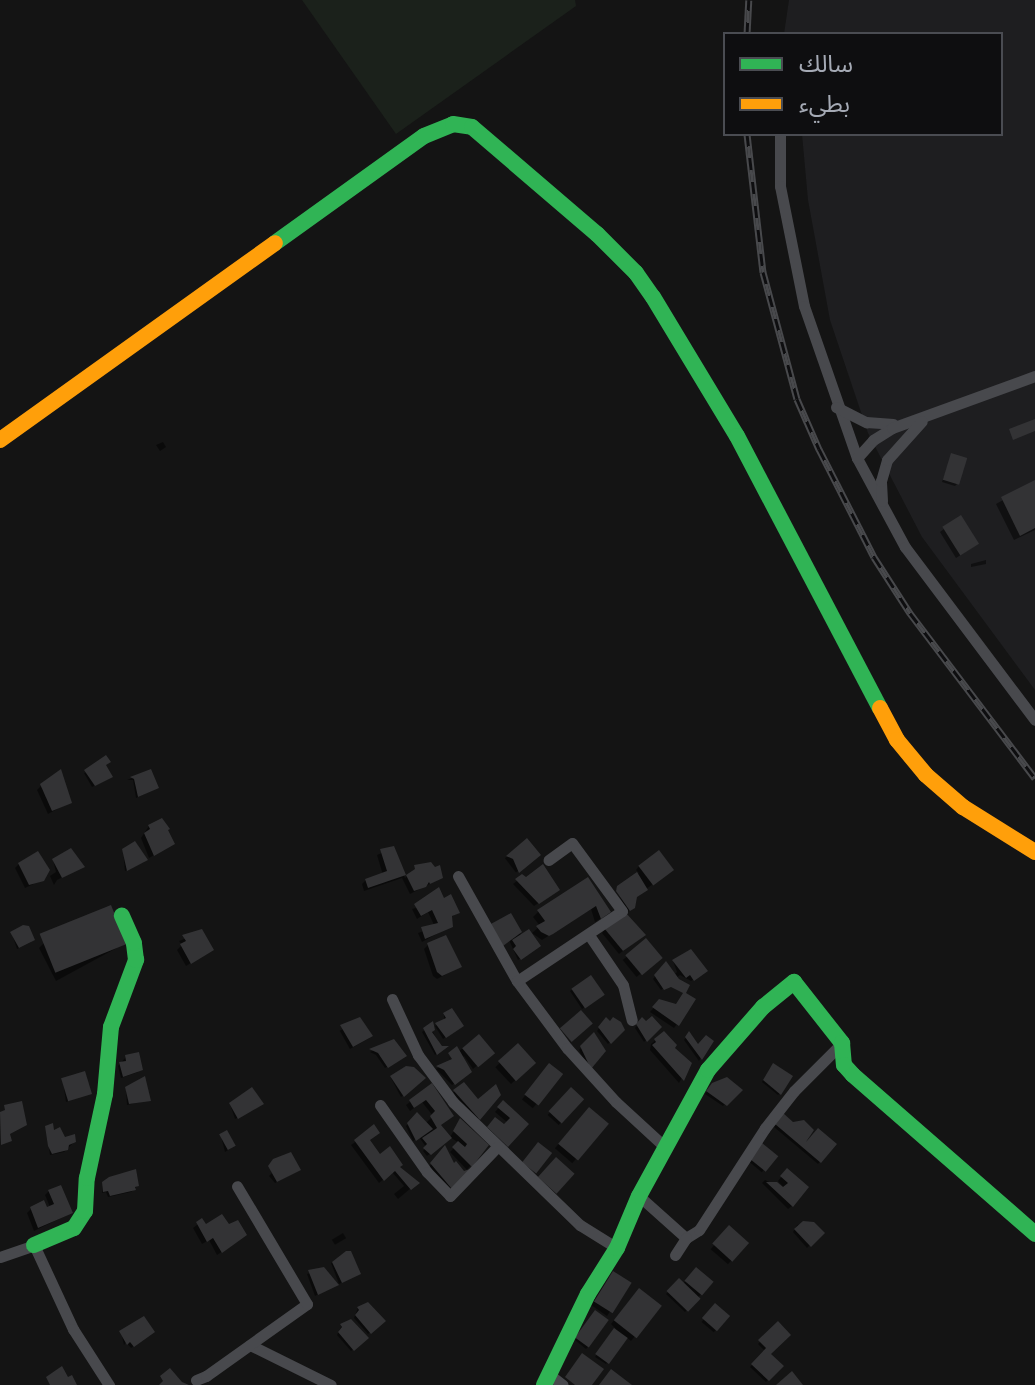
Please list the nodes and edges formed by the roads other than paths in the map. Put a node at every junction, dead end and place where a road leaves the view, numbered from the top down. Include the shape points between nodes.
1 (780, 136) edge
2 (1035, 376) edge
3 (836, 407) junction
4 (925, 417) junction
5 (0, 440) edge
6 (857, 458) junction
7 (883, 508) junction
8 (1035, 720) edge
9 (1035, 852) edge
10 (549, 860) dead end
11 (458, 876) dead end
12 (122, 916) dead end
13 (589, 935) junction
14 (517, 981) junction
15 (392, 999) dead end
16 (632, 1020) dead end
17 (842, 1043) junction
18 (380, 1105) dead end
19 (497, 1147) junction
20 (665, 1147) junction
21 (237, 1186) dead end
22 (639, 1196) junction
23 (1035, 1234) edge
24 (686, 1238) junction
25 (34, 1245) junction
26 (617, 1248) junction
27 (675, 1255) dead end
28 (0, 1257) edge
29 (250, 1345) junction
30 (196, 1380) dead end
31 (552, 1382) edge
32 (109, 1385) edge
33 (331, 1385) edge

1 - 3 street via 780,186 792,256
2 - 4 street
3 - 4 street via 875,424
3 - 6 street
4 - 6 street via 882,434
4 - 7 street via 887,460 881,481
5 - 9 street via 424,136 464,124 514,160 636,273 737,436 897,740 963,807
6 - 7 street
7 - 8 street via 926,577
10 - 13 street via 572,843 622,911
11 - 14 street
12 - 25 street via 136,960 111,1027 85,1211 74,1228
13 - 14 street
13 - 16 street via 623,985
14 - 20 street via 588,1071
15 - 19 street via 418,1055 453,1102
17 - 20 street via 794,982 763,1007 708,1070
17 - 23 street via 844,1065 853,1075
17 - 24 street via 794,1091 699,1230
18 - 19 street via 450,1196
19 - 26 street via 580,1225
20 - 22 street
21 - 29 street via 307,1304
22 - 24 street
22 - 26 street
24 - 27 street
25 - 28 street
25 - 32 street via 73,1329
26 - 31 street via 588,1294
29 - 30 street
29 - 33 street

